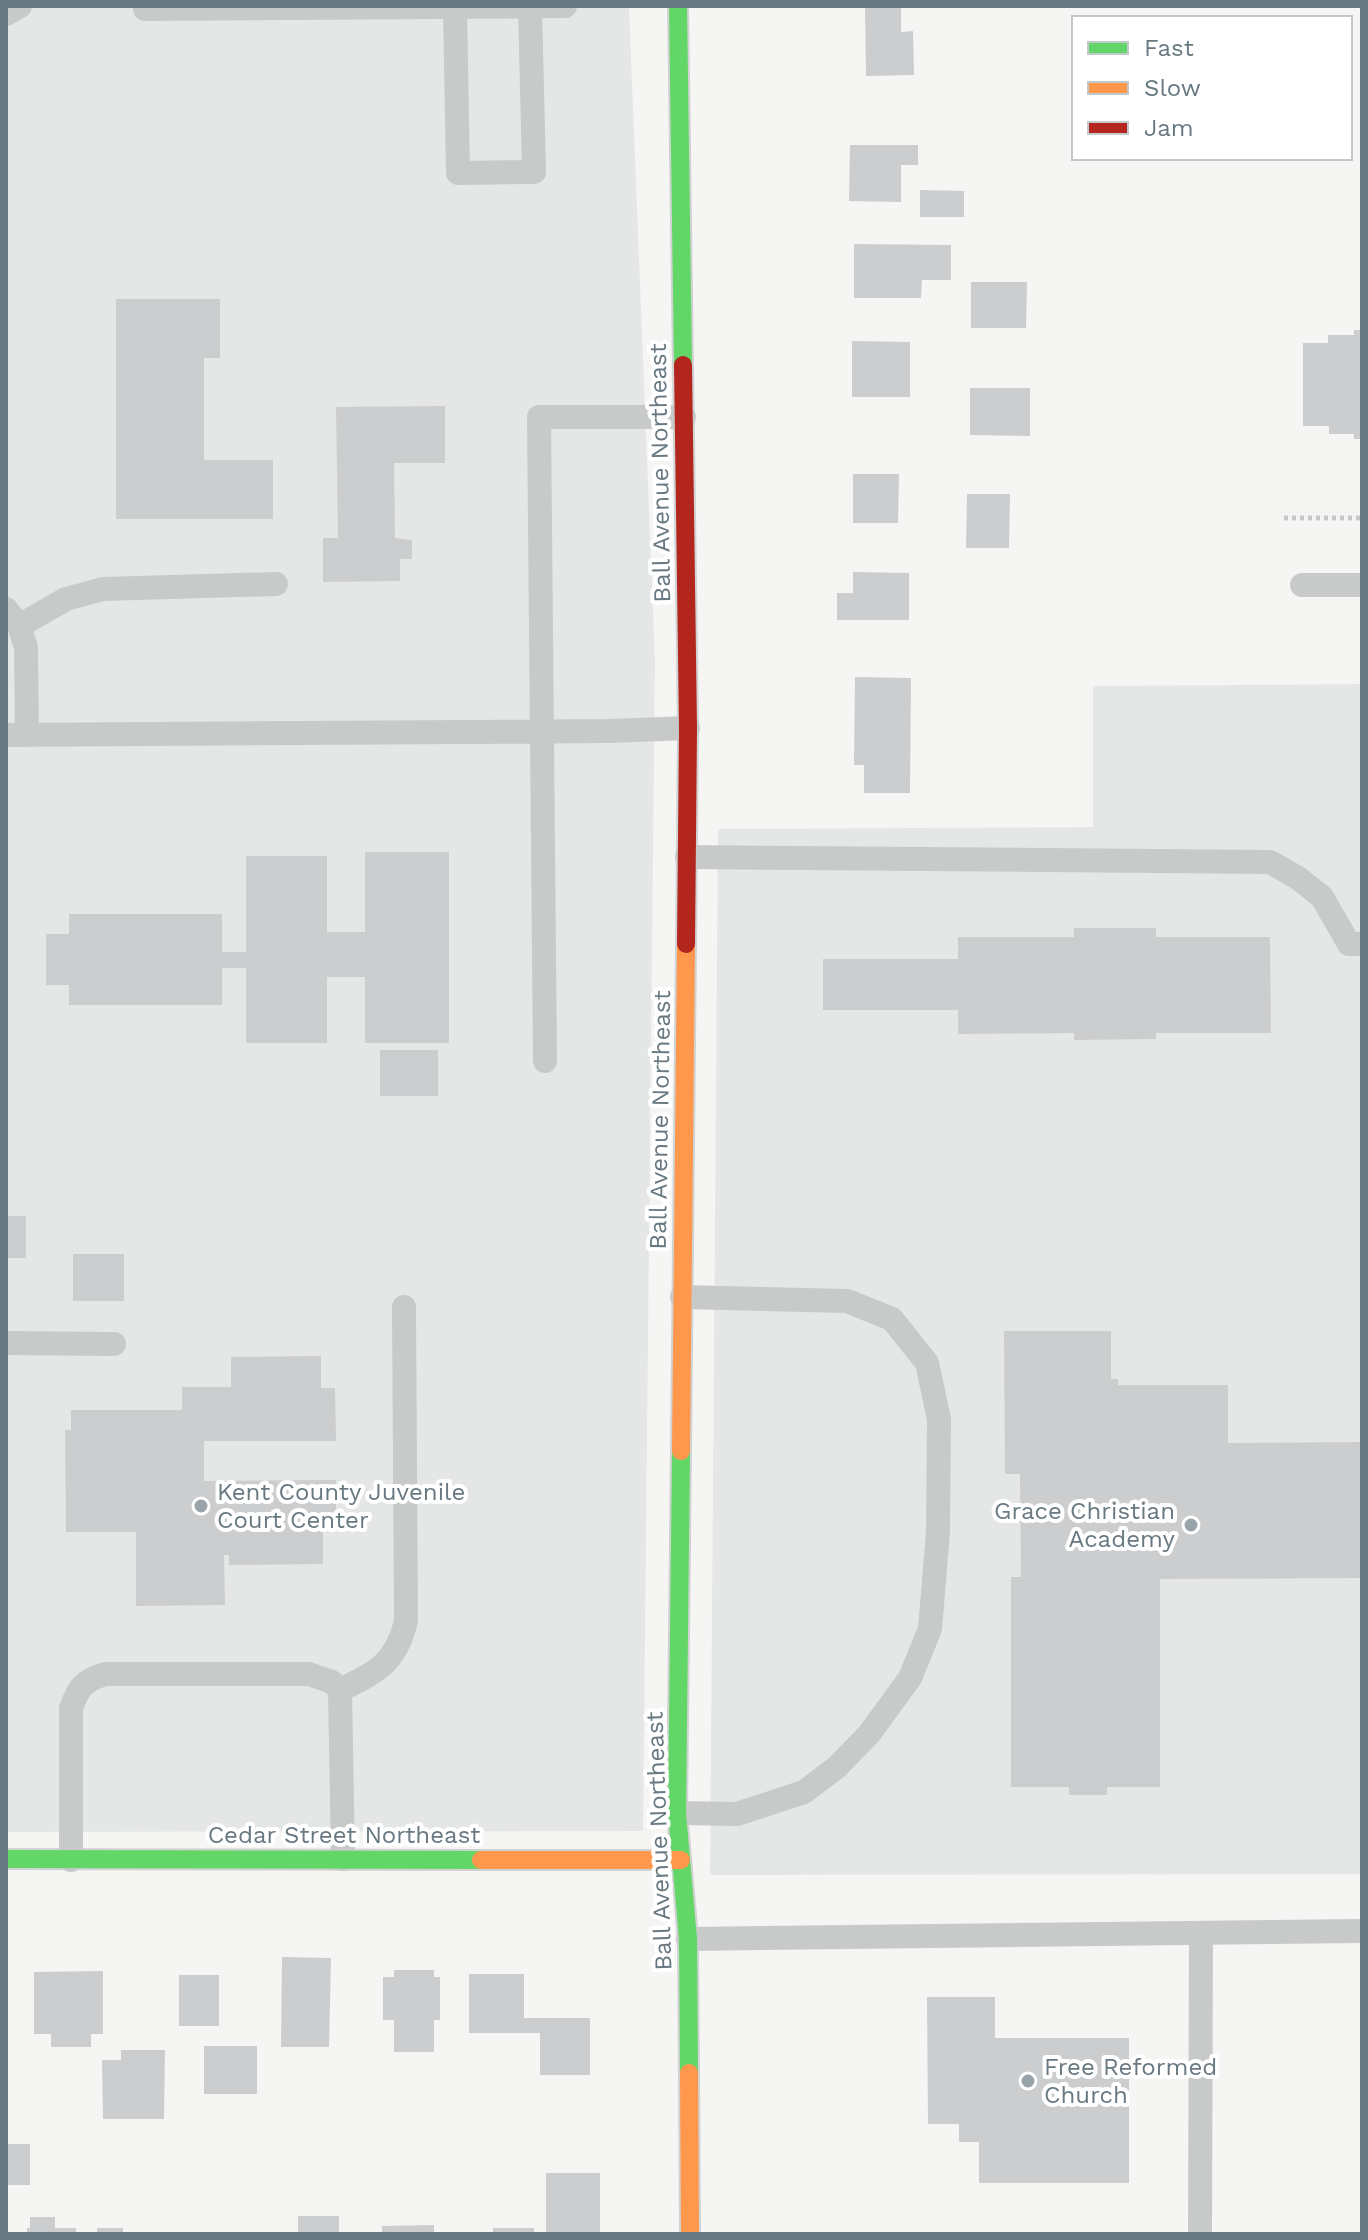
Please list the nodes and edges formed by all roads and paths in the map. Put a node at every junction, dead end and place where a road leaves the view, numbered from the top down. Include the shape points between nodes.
1 (20, 6) edge
2 (145, 6) edge
3 (530, 6) edge
4 (565, 6) edge
5 (678, 6) edge
6 (455, 7) edge
7 (6, 14) edge
8 (684, 417) junction
9 (1284, 518) dead end
10 (1362, 518) edge
11 (276, 584) dead end
12 (1302, 585) dead end
13 (1362, 585) edge
14 (12, 618) edge
15 (688, 728) junction
16 (541, 732) junction
17 (16, 735) edge
18 (687, 857) junction
19 (1362, 944) edge
20 (545, 1061) dead end
21 (682, 1297) junction
22 (404, 1307) dead end
23 (6, 1343) edge
24 (114, 1344) dead end
25 (340, 1690) junction
26 (677, 1813) junction
27 (6, 1859) edge
28 (343, 1859) junction
29 (71, 1860) junction
30 (681, 1860) junction
31 (1362, 1931) edge
32 (1201, 1933) junction
33 (688, 1939) junction
34 (690, 2234) edge
35 (1200, 2234) edge

1 - 7 lane
2 - 6 lane
3 - 4 lane
3 - 6 lane
3 - 6 lane via 534,172 458,173
5 - 8 street, Ball Avenue Northeast
8 - 15 street, Ball Avenue Northeast
8 - 16 lane via 539,417
9 - 10 path
11 - 14 lane via 103,589
12 - 13 lane
14 - 17 lane via 26,647
15 - 16 lane
15 - 18 street, Ball Avenue Northeast
16 - 17 lane
16 - 20 lane
18 - 19 lane via 1270,862 1322,897 1349,944
18 - 21 street, Ball Avenue Northeast
21 - 26 street, Ball Avenue Northeast
21 - 26 lane via 847,1301 892,1319 927,1363 939,1419 939,1489 930,1629 910,1678 869,1734 804,1792 737,1814
22 - 25 lane via 406,1621 400,1644 384,1666
23 - 24 lane
25 - 28 lane
25 - 29 lane via 309,1674 105,1674 90,1679 71,1708
26 - 30 street, Ball Avenue Northeast
27 - 29 street, Cedar Street Northeast
28 - 29 street, Cedar Street Northeast
28 - 30 street, Cedar Street Northeast
30 - 33 street, Ball Avenue Northeast
31 - 32 lane
32 - 33 lane
32 - 35 lane
33 - 34 street, Ball Avenue Northeast

